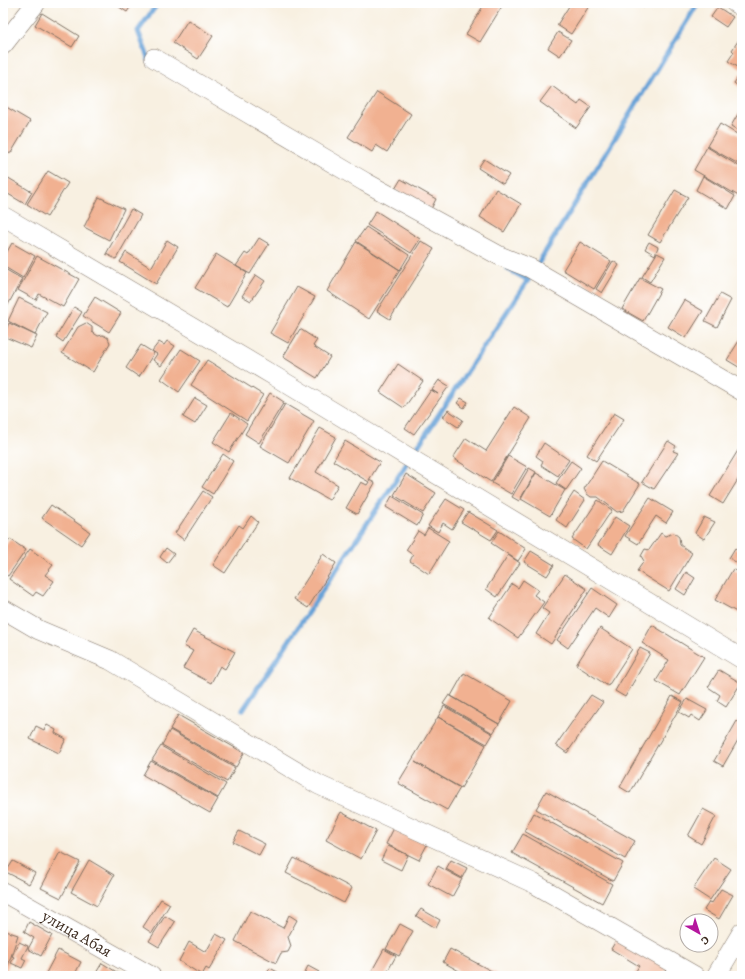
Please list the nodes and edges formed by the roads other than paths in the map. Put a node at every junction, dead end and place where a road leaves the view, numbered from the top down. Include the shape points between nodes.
1 (36, 3) edge
2 (735, 3) edge
3 (742, 7) edge
4 (3, 45) edge
5 (154, 58) dead end
6 (3, 216) edge
7 (742, 391) edge
8 (3, 609) edge
9 (742, 659) edge
10 (3, 892) edge
11 (742, 932) edge
12 (151, 976) edge
13 (695, 976) edge
14 (716, 976) edge

1 - 4 street
2 - 3 street
5 - 7 street via 365,182 500,256 536,272
6 - 9 street via 410,457
8 - 13 street via 40,630 110,660 319,785 533,883
10 - 12 street, улица Абая
11 - 14 street

